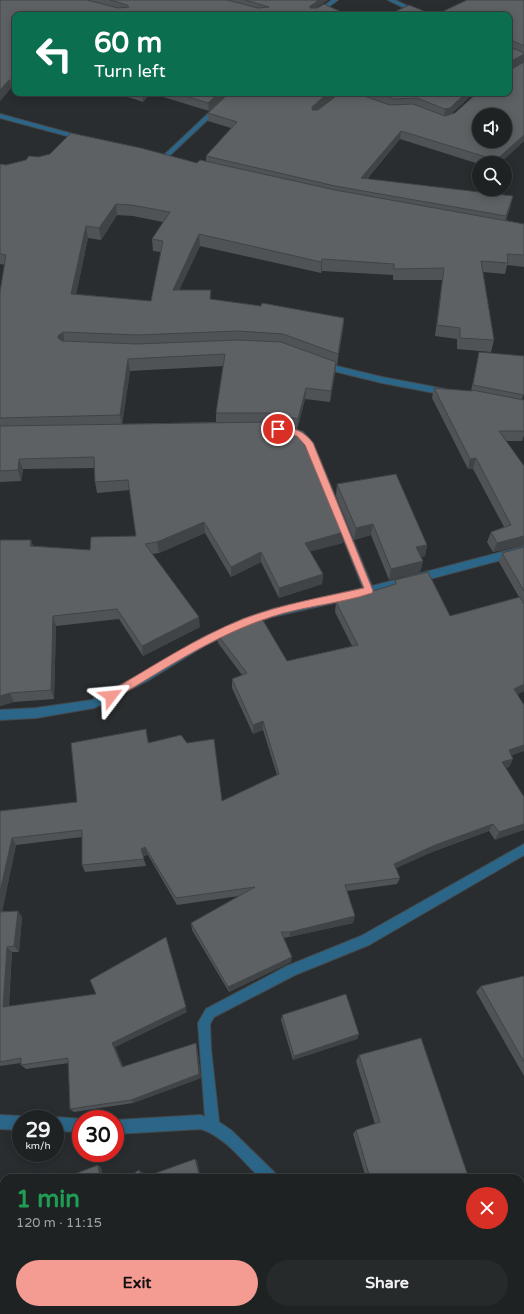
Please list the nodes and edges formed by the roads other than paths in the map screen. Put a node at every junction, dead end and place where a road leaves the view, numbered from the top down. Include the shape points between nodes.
1 (335, 0) edge
2 (391, 0) edge
3 (318, 12) edge
4 (417, 12) edge
5 (230, 96) edge
6 (0, 116) edge
7 (86, 139) edge
8 (172, 160) edge
9 (317, 363) edge
10 (457, 394) edge
11 (275, 428) edge
12 (524, 550) edge
13 (369, 591) junction
14 (0, 715) edge
15 (524, 850) edge
16 (0, 1122) edge
17 (12, 1123) edge
18 (124, 1126) edge
19 (213, 1126) junction
20 (266, 1174) edge

1 - 3 street
2 - 4 street
5 - 8 street via 161,158
6 - 7 street
9 - 10 street via 382,380
11 - 13 street via 300,434 309,443
12 - 13 street
13 - 14 street via 272,613 246,622 203,642 94,704 43,712
15 - 19 street via 364,941 291,970 210,1013 204,1023
16 - 17 street
18 - 19 street via 200,1122
19 - 20 street

